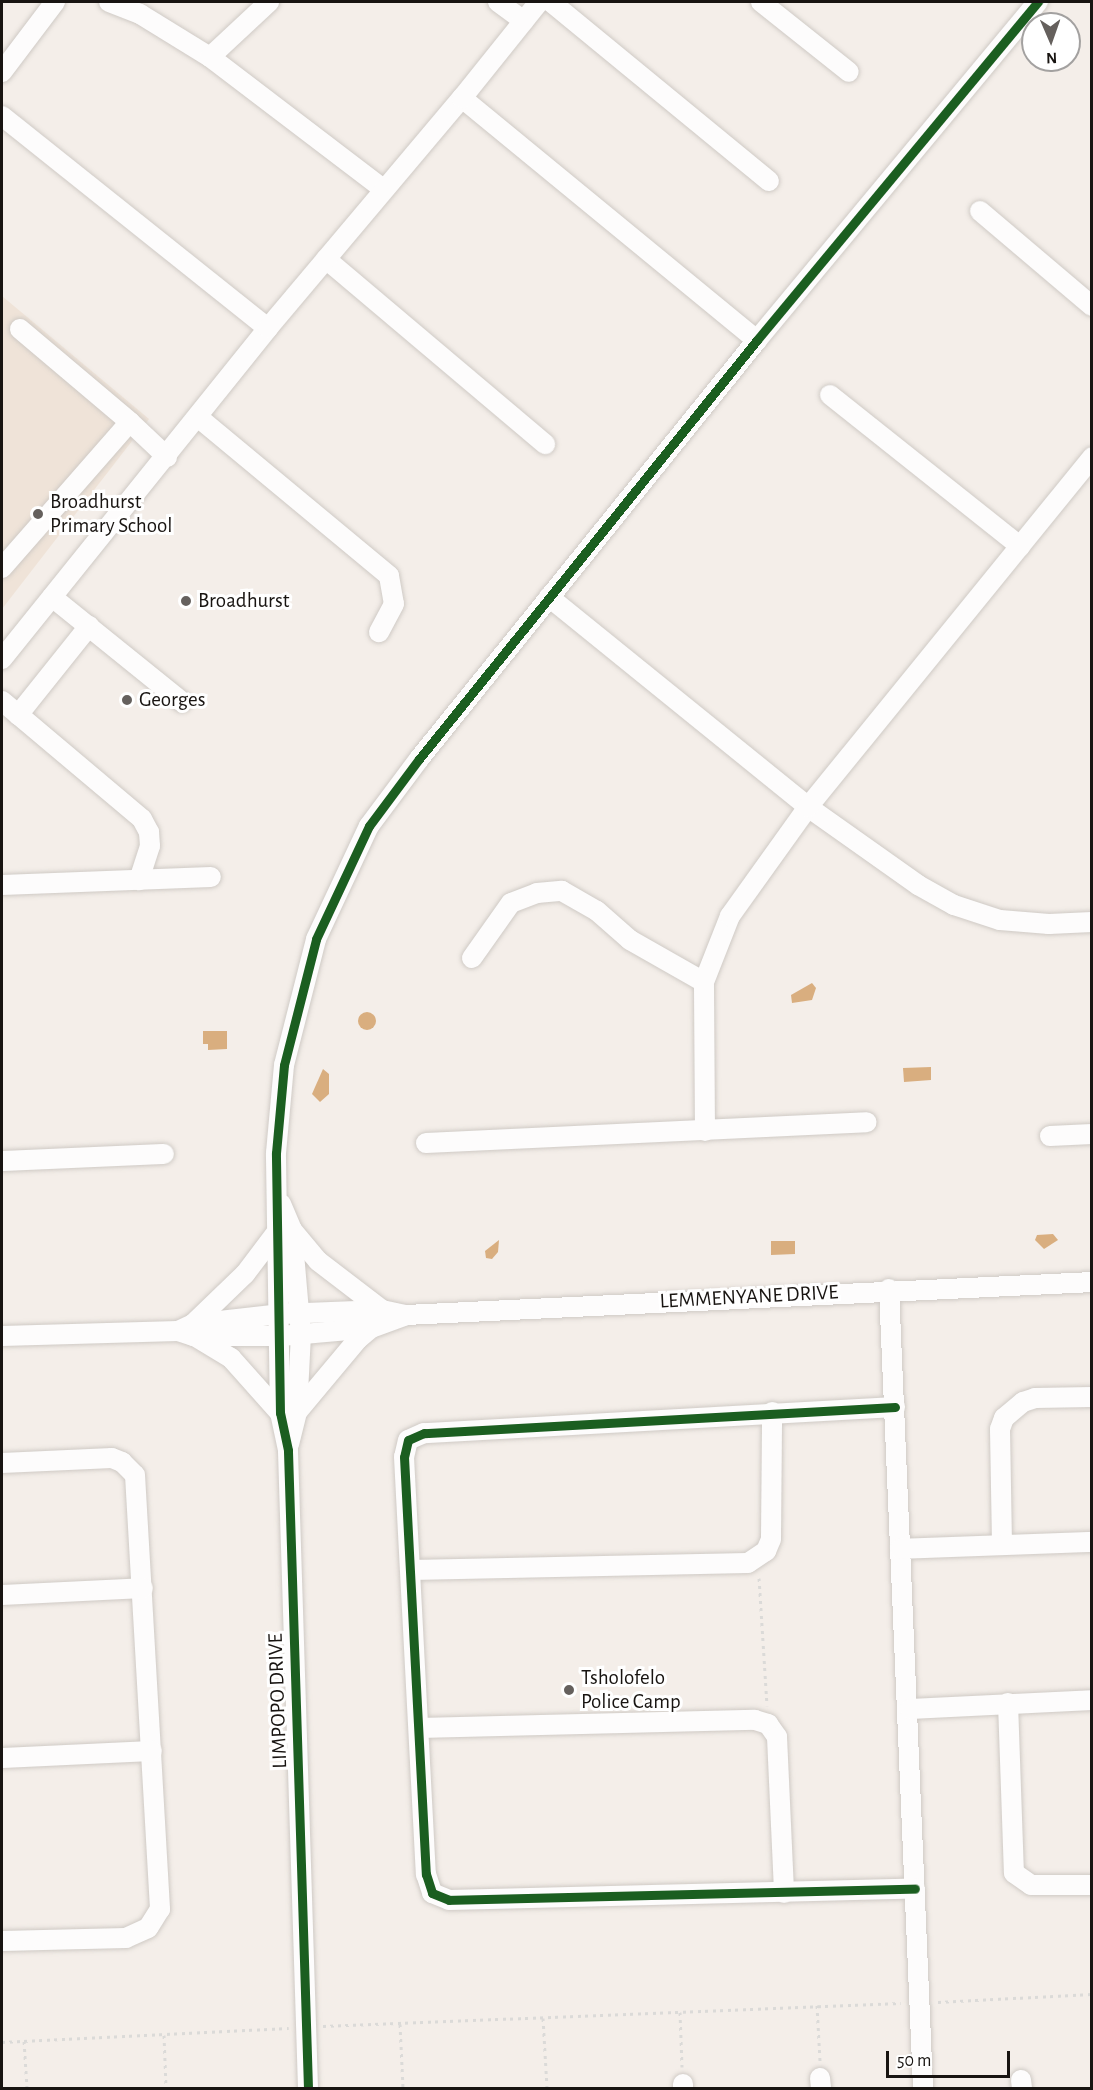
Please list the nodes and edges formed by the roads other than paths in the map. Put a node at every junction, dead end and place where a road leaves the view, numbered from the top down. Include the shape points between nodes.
1 (55, 2) edge
2 (109, 2) edge
3 (269, 2) edge
4 (498, 2) edge
5 (539, 2) edge
6 (551, 2) edge
7 (761, 2) edge
8 (1038, 2) edge
9 (524, 21) junction
10 (210, 57) junction
11 (2, 72) edge
12 (849, 72) dead end
13 (462, 98) junction
14 (2, 116) edge
15 (769, 182) dead end
16 (383, 189) junction
17 (980, 211) dead end
18 (326, 259) junction
19 (1092, 306) edge
20 (268, 328) junction
21 (20, 329) dead end
22 (757, 340) junction
23 (830, 394) dead end
24 (199, 418) junction
25 (130, 422) junction
26 (545, 444) dead end
27 (167, 457) junction
28 (1090, 463) edge
29 (1020, 546) junction
30 (2, 568) edge
31 (52, 597) junction
32 (549, 597) junction
33 (88, 626) junction
34 (379, 632) dead end
35 (2, 656) edge
36 (2, 701) edge
37 (182, 702) dead end
38 (18, 715) junction
39 (808, 807) junction
40 (211, 877) dead end
41 (139, 880) junction
42 (2, 885) edge
43 (1092, 922) edge
44 (472, 958) dead end
45 (704, 982) junction
46 (866, 1122) dead end
47 (705, 1131) junction
48 (1092, 1134) edge
49 (1050, 1136) dead end
50 (426, 1143) dead end
51 (164, 1154) dead end
52 (2, 1161) edge
53 (284, 1232) junction
54 (1092, 1282) edge
55 (889, 1289) junction
56 (382, 1310) junction
57 (290, 1314) junction
58 (406, 1315) junction
59 (371, 1328) junction
60 (188, 1330) junction
61 (301, 1334) junction
62 (2, 1336) edge
63 (281, 1336) junction
64 (1092, 1397) edge
65 (895, 1407) junction
66 (289, 1412) junction
67 (772, 1412) junction
68 (2, 1463) edge
69 (1092, 1542) edge
70 (1002, 1544) junction
71 (900, 1549) junction
72 (411, 1570) junction
73 (143, 1588) junction
74 (2, 1595) edge
75 (1092, 1700) edge
76 (1008, 1703) junction
77 (910, 1708) junction
78 (419, 1728) junction
79 (152, 1750) junction
80 (2, 1758) edge
81 (1092, 1884) edge
82 (915, 1889) junction
83 (784, 1893) junction
84 (2, 1941) edge
85 (308, 2088) edge
86 (923, 2088) edge

1 - 11 street
2 - 10 street via 140,14
3 - 10 street
4 - 9 street
5 - 9 street
6 - 15 street
7 - 12 street
8 - 22 street
9 - 13 street
10 - 16 street
13 - 16 street
13 - 22 street
14 - 20 street
16 - 18 street
17 - 19 street
18 - 20 street
18 - 26 street
20 - 24 street
21 - 25 street
22 - 32 street
23 - 29 street
24 - 27 street
24 - 34 street via 389,576 394,604
25 - 27 street
25 - 30 street
27 - 31 street
28 - 29 street
29 - 39 street
31 - 33 street
31 - 35 street
32 - 39 street
32 - 53 street via 369,826 316,939 284,1065 276,1154
33 - 37 street
33 - 38 street
36 - 38 street
38 - 41 street via 142,819 149,832 150,846
39 - 43 street via 954,906 1000,920
39 - 45 street via 730,915
40 - 41 street
41 - 42 street
44 - 45 street via 511,903 537,893 562,891 597,911 630,940
45 - 47 street
46 - 47 street
47 - 50 street
48 - 49 street
51 - 52 street
53 - 56 street
53 - 57 street
53 - 60 street
54 - 55 street, LEMMENYANE DRIVE
55 - 58 street, LEMMENYANE DRIVE
55 - 65 street
56 - 57 street
56 - 58 street
57 - 60 street
57 - 61 street, LIMPOPO DRIVE
57 - 63 street, LIMPOPO DRIVE
58 - 59 street
59 - 61 street
59 - 66 street
60 - 62 street
60 - 63 street
60 - 66 street via 231,1358
61 - 63 street
61 - 66 street, LIMPOPO DRIVE
63 - 66 street, LIMPOPO DRIVE
64 - 70 street via 1035,1398 1017,1405 1004,1418 1000,1429
65 - 67 street
65 - 71 street
66 - 85 street, LIMPOPO DRIVE
67 - 72 street via 415,1435 408,1440 404,1457
67 - 72 street via 771,1539 758,1558 738,1564
68 - 73 street via 112,1458 129,1468 138,1485
69 - 70 street
70 - 71 street
71 - 77 street
72 - 78 street
73 - 74 street
73 - 79 street
75 - 76 street
76 - 77 street
76 - 81 street via 1014,1873 1031,1885
77 - 82 street
78 - 83 street via 426,1874 432,1893 438,1898
78 - 83 street via 755,1720 768,1724 777,1737
79 - 80 street
79 - 84 street via 160,1908 148,1928 126,1938
82 - 83 street
82 - 86 street

